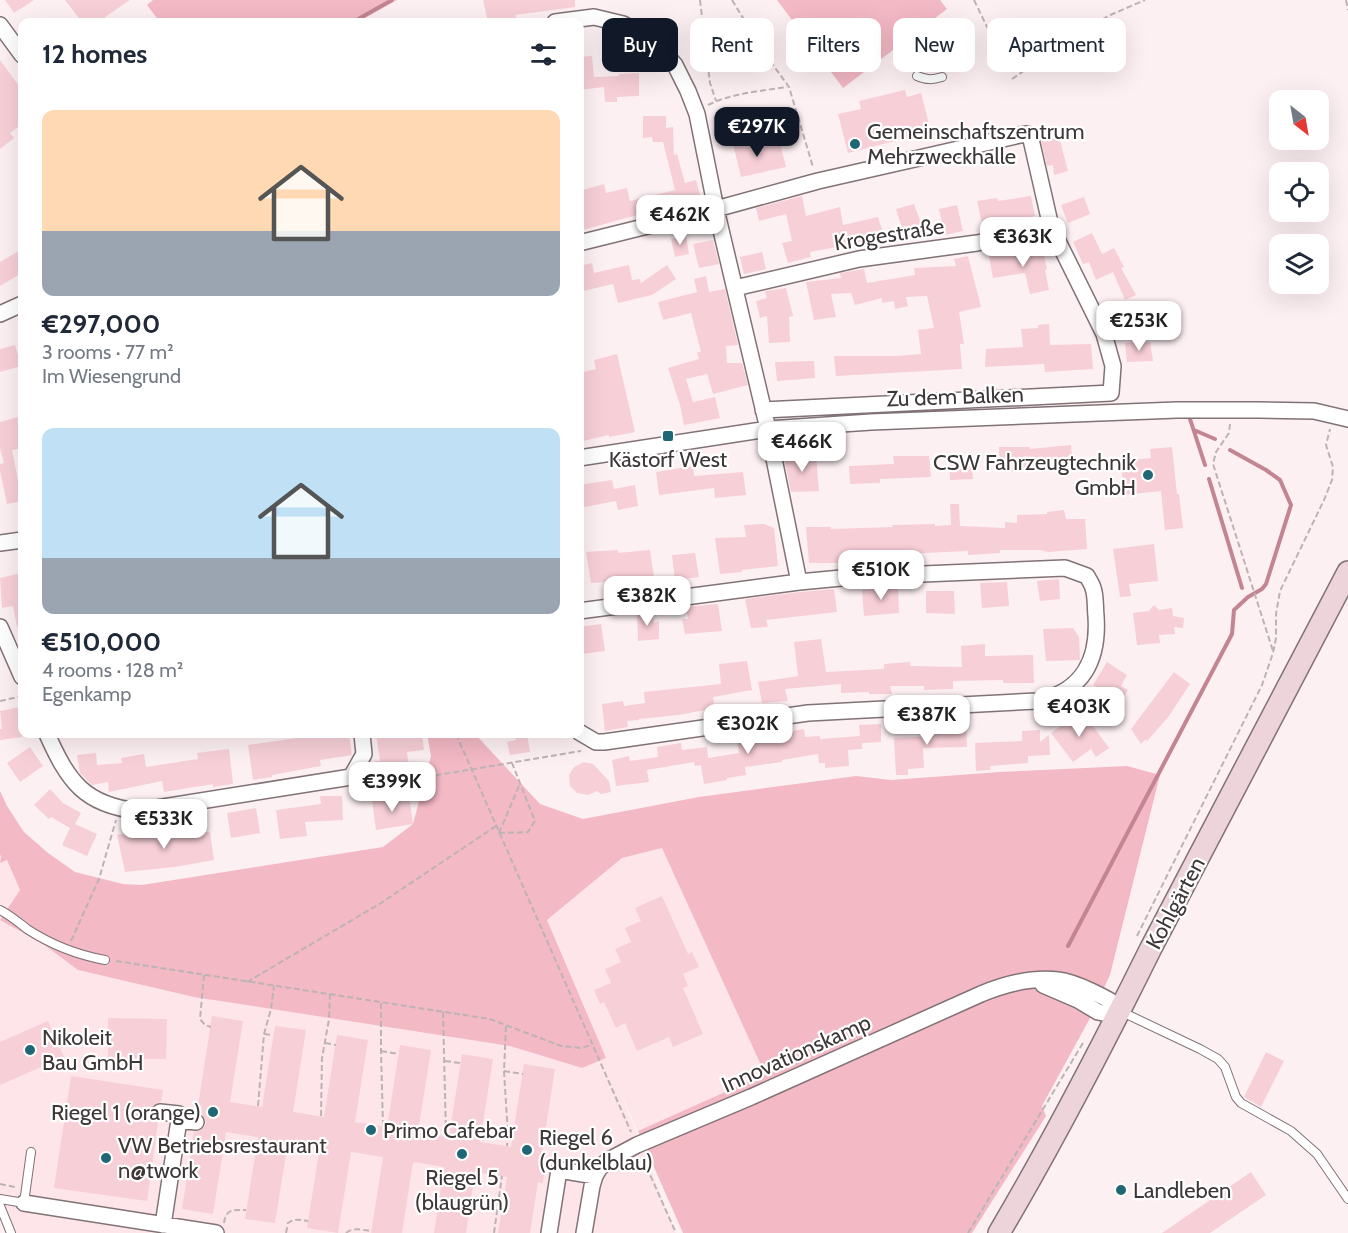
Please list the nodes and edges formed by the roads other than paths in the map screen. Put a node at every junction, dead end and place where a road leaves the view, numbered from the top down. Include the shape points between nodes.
1 (584, 18) edge
2 (0, 25) edge
3 (18, 50) edge
4 (917, 75) dead end
5 (942, 77) dead end
6 (716, 209) junction
7 (1051, 227) junction
8 (584, 242) edge
9 (735, 288) junction
10 (18, 306) edge
11 (0, 314) edge
12 (763, 410) junction
13 (1344, 420) edge
14 (768, 429) junction
15 (584, 457) edge
16 (18, 541) edge
17 (0, 543) edge
18 (1348, 572) edge
19 (798, 582) junction
20 (584, 610) edge
21 (0, 627) edge
22 (18, 668) edge
23 (584, 735) edge
24 (49, 738) edge
25 (362, 738) edge
26 (0, 910) edge
27 (105, 960) road end
28 (1120, 1012) junction
29 (160, 1112) dead end
30 (178, 1120) junction
31 (196, 1122) dead end
32 (31, 1152) dead end
33 (595, 1176) junction
34 (0, 1199) edge
35 (1348, 1199) edge
36 (24, 1203) junction
37 (0, 1206) edge
38 (162, 1228) edge
39 (220, 1228) edge
40 (11, 1233) edge
41 (549, 1233) edge
42 (584, 1233) edge
43 (999, 1233) edge

1 - 6 street via 623,24 653,40 675,65 697,114
2 - 3 street
4 - 5 lane via 926,80
6 - 7 street via 818,181 1027,134
6 - 8 street
6 - 9 street
7 - 9 street, Krogestraße via 977,243 859,259
7 - 12 street via 1104,334 1113,366 1111,393
9 - 12 street
10 - 11 street
12 - 14 street
13 - 14 street, Zu dem Balken via 1314,411 1177,410
14 - 15 street, Zu dem Balken
14 - 19 street
16 - 17 street
18 - 28 street, Kohlgärten
19 - 20 street
19 - 23 street via 1065,568 1087,576 1094,589 1095,651 1074,684 1059,695 1037,701 828,711 604,742
21 - 22 street
24 - 25 street via 66,772 80,789 119,809 138,811 351,777 364,754
26 - 27 lane via 69,950
28 - 33 street, Innovationskamp via 1106,997 1065,981 1002,986 637,1145 607,1161
28 - 35 lane via 1218,1059 1241,1103 1291,1131 1317,1154
28 - 43 street, Kohlgärten
29 - 30 street via 179,1114
30 - 31 street
30 - 38 street
32 - 36 lane
33 - 41 street via 559,1170
33 - 42 street
34 - 36 lane
36 - 38 street
37 - 40 lane
38 - 39 street

